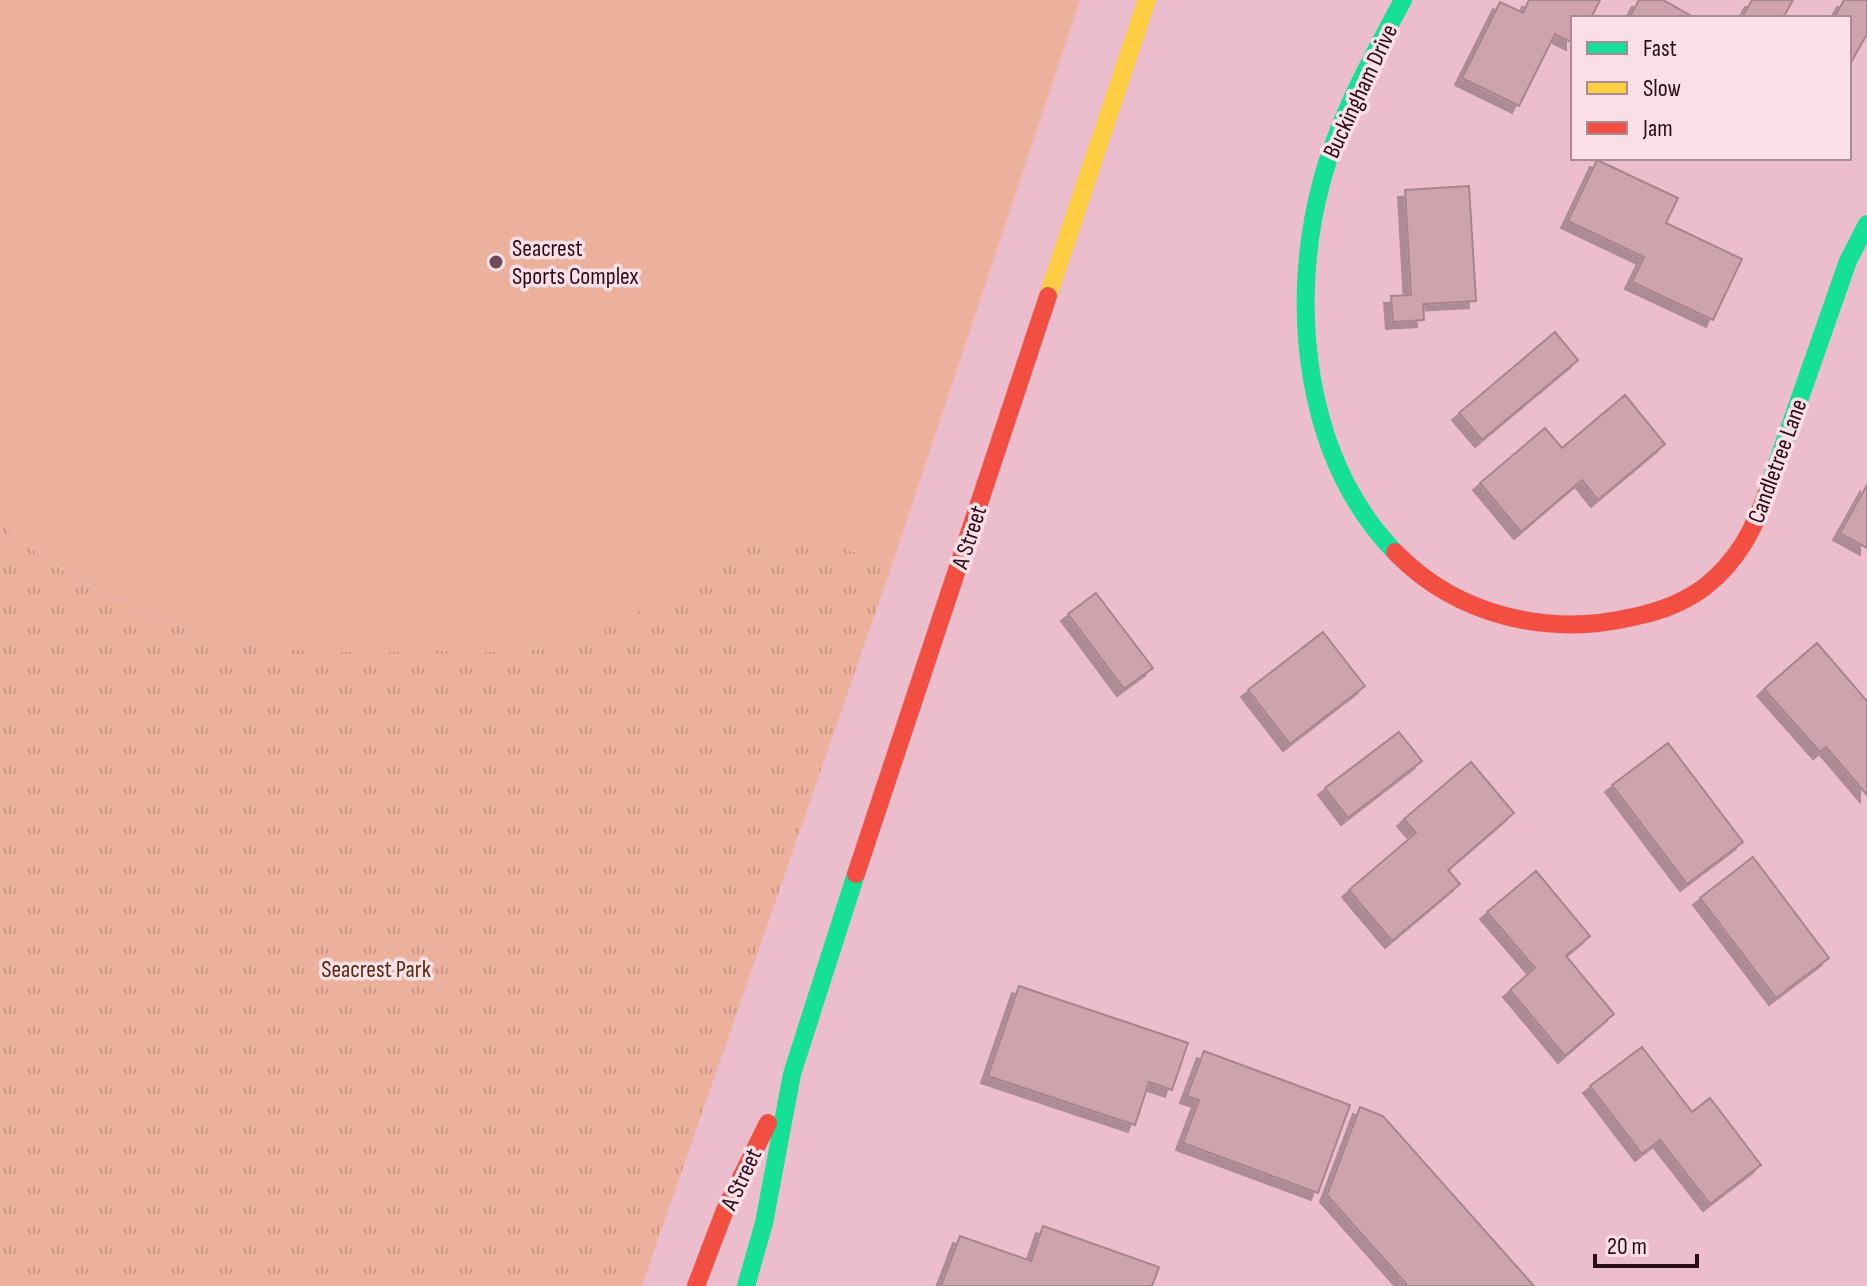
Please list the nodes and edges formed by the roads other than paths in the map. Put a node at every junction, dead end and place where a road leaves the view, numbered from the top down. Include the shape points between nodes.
1 (1147, 0) edge
2 (1403, 0) edge
3 (1867, 224) edge
4 (1466, 604) joint
5 (792, 1074) junction
6 (696, 1286) edge
7 (746, 1286) edge

1 - 5 main road, A Street
2 - 4 main road, Buckingham Drive via 1348,105 1320,181 1308,244 1305,308 1312,372 1327,435 1354,499 1381,538 1411,568
3 - 4 main road, Candletree Lane via 1848,261 1754,529 1731,562 1702,588 1664,609 1624,621 1531,624
5 - 6 main road, A Street via 725,1210
5 - 7 main road, A Street via 764,1223

